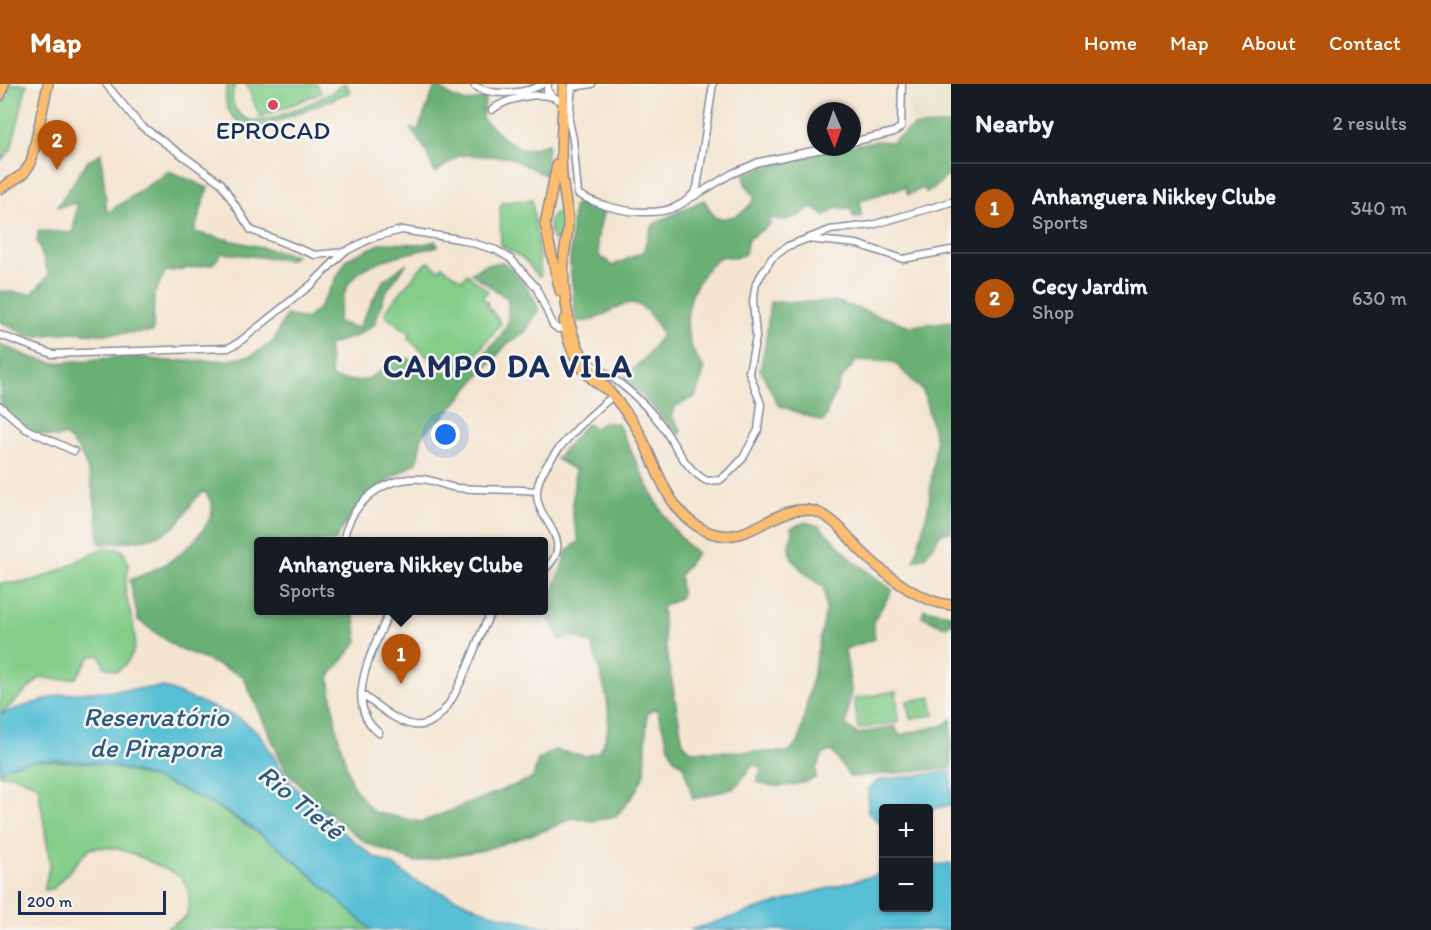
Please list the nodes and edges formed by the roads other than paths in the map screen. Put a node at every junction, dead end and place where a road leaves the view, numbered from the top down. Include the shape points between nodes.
1 (4, 84) edge
2 (48, 84) edge
3 (106, 84) edge
4 (545, 84) edge
5 (558, 84) edge
6 (563, 84) edge
7 (592, 84) edge
8 (713, 84) edge
9 (902, 84) edge
10 (475, 86) dead end
11 (573, 86) edge
12 (0, 96) edge
13 (555, 98) junction
14 (492, 110) dead end
15 (566, 125) junction
16 (861, 140) edge
17 (807, 152) edge
18 (0, 189) edge
19 (692, 198) junction
20 (951, 202) edge
21 (568, 218) junction
22 (546, 219) junction
23 (807, 239) junction
24 (548, 240) junction
25 (566, 240) junction
26 (951, 250) edge
27 (344, 252) junction
28 (568, 324) junction
29 (0, 335) edge
30 (576, 357) junction
31 (588, 362) junction
32 (613, 393) junction
33 (0, 406) edge
34 (74, 451) dead end
35 (537, 491) junction
36 (345, 537) edge
37 (548, 565) edge
38 (951, 605) edge
39 (387, 615) edge
40 (491, 615) edge
41 (361, 694) junction
42 (379, 733) dead end

1 - 12 main road
2 - 18 main road via 31,163 23,174
3 - 27 street via 140,125 221,183 251,230 315,255
4 - 10 street via 493,94
4 - 13 street
5 - 13 main road
6 - 15 main road
7 - 11 street
8 - 19 street via 701,177
9 - 16 street via 903,123 899,130
11 - 15 street
13 - 14 street via 508,101
13 - 22 main road via 556,166
15 - 19 street via 574,144 578,194 600,205 656,212 680,206
15 - 21 main road via 562,176
17 - 19 street via 759,162
20 - 23 street
21 - 22 main road via 556,212
21 - 25 main road
22 - 24 main road
23 - 26 street via 857,244 903,260
23 - 31 street via 779,251 756,284 756,337 749,372 761,405 761,417 754,439 727,476 711,482 702,479 649,411 606,372
24 - 25 main road via 554,244
24 - 28 main road
25 - 28 main road
27 - 28 street via 374,237 402,230 485,246 511,259 529,278 555,327
27 - 29 street via 312,284 228,348 52,354
28 - 30 main road
28 - 31 main road
30 - 31 street
30 - 32 main road via 588,376
31 - 32 main road
32 - 35 street via 558,450
32 - 38 main road via 641,435 670,497 700,528 719,535 750,533 778,515 809,510 819,513 838,525 890,575 932,601
33 - 34 street via 26,429
35 - 36 street via 460,488 425,479 400,480 363,501 349,521
35 - 37 street via 538,504 556,538 554,559
39 - 41 street via 363,676
40 - 41 street via 450,702 436,721 410,724
41 - 42 street via 367,722

